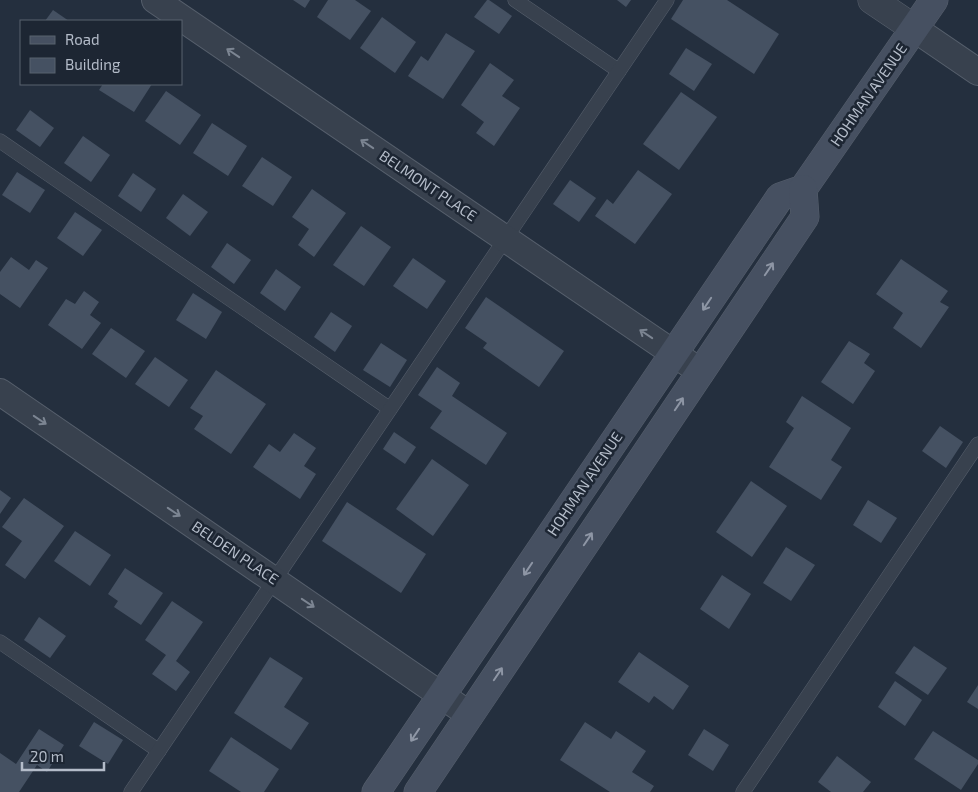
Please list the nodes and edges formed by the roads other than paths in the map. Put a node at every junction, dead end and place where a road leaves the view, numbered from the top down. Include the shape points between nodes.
1 (155, 0) edge
2 (515, 0) edge
3 (667, 0) edge
4 (872, 0) edge
5 (934, 0) edge
6 (914, 29) junction
7 (619, 71) junction
8 (978, 72) edge
9 (0, 141) edge
10 (803, 189) junction
11 (506, 239) junction
12 (674, 354) junction
13 (700, 372) junction
14 (0, 392) edge
15 (390, 409) junction
16 (978, 444) edge
17 (274, 580) junction
18 (0, 642) edge
19 (442, 695) junction
20 (470, 715) junction
21 (159, 751) junction
22 (131, 792) edge
23 (376, 792) edge
24 (418, 792) edge
25 (743, 792) edge

11 -> 1 street, BELMONT PLACE
2 - 7 lane
3 - 7 lane
4 - 6 street
5 - 6 main road, HOHMAN AVENUE
6 - 8 street
6 - 10 main road, HOHMAN AVENUE
7 - 11 lane
9 - 15 lane
10 -> 12 main road, HOHMAN AVENUE via 780,197
13 -> 10 main road via 805,217
12 -> 11 street, BELMONT PLACE
11 - 15 lane
12 - 13 street, BELMONT PLACE
12 -> 19 main road, HOHMAN AVENUE
20 -> 13 main road
14 -> 17 street, BELDEN PLACE
15 - 17 lane
16 - 25 lane
17 -> 19 street, BELDEN PLACE
17 - 21 lane
18 - 21 lane
19 - 20 street, BELDEN PLACE
19 -> 23 main road, HOHMAN AVENUE
20 - 24 main road
21 - 22 lane

